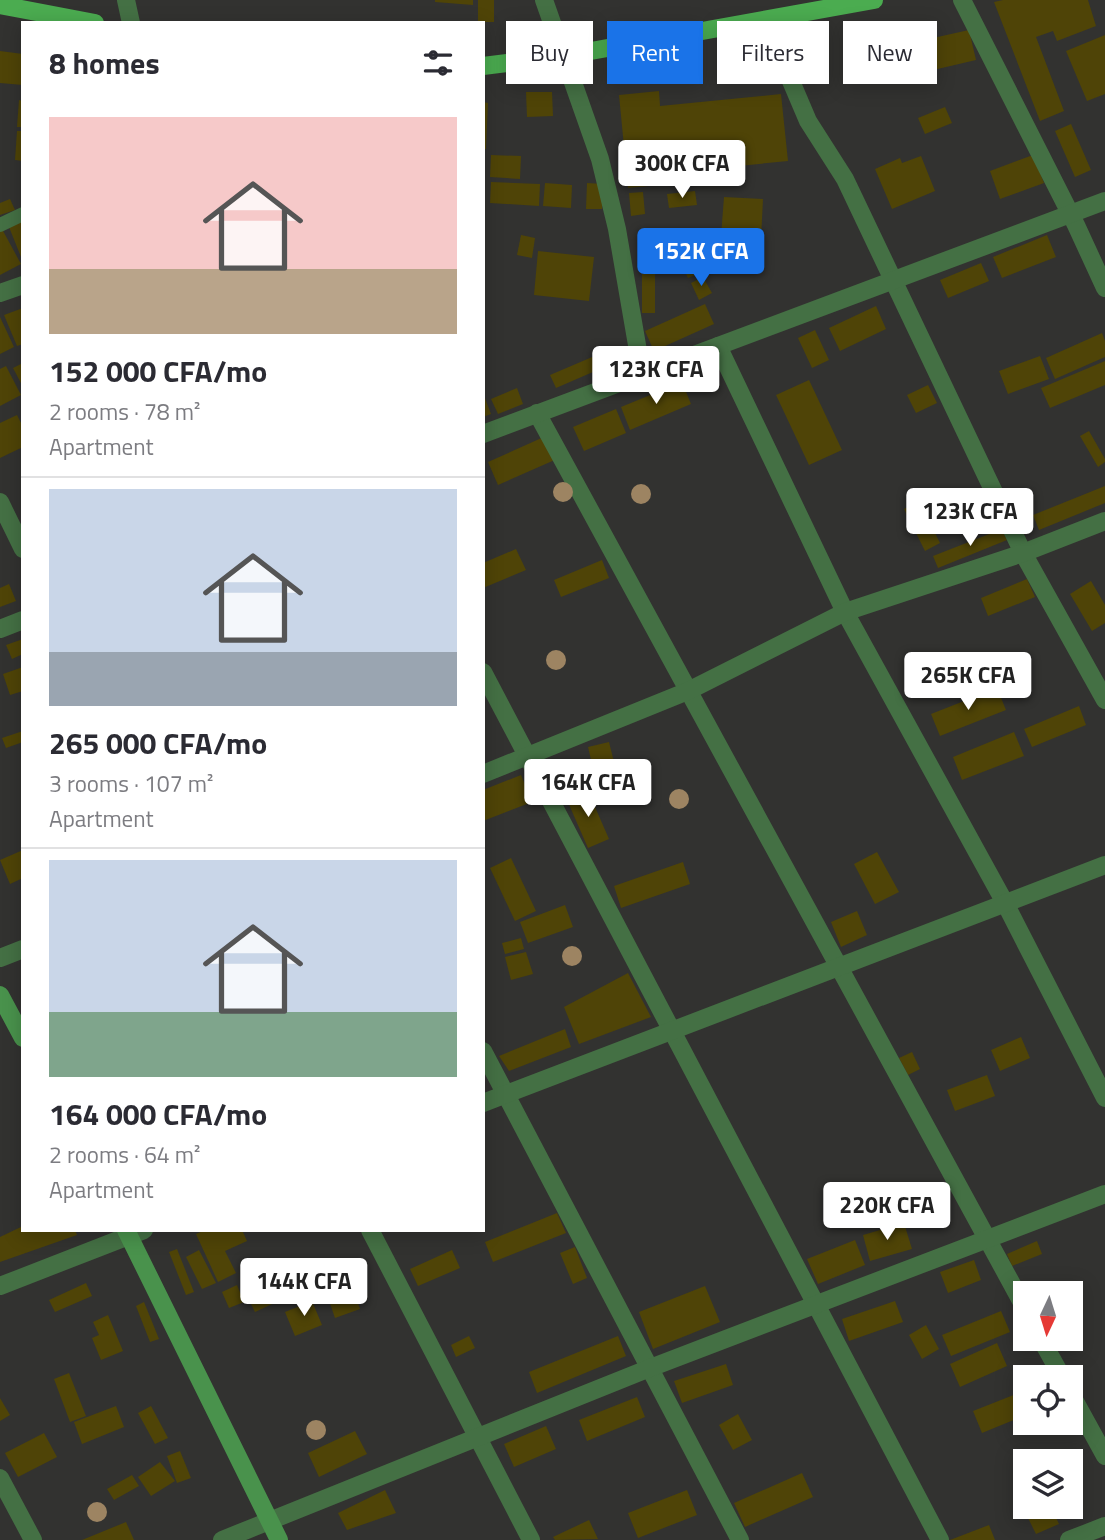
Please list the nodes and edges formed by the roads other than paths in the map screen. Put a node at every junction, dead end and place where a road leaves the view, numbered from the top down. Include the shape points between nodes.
1 (126, 0) edge
2 (544, 0) edge
3 (874, 0) edge
4 (962, 0) edge
5 (0, 5) edge
6 (765, 20) junction
7 (84, 21) edge
8 (131, 21) edge
9 (551, 21) edge
10 (593, 51) edge
11 (506, 63) edge
12 (485, 66) edge
13 (573, 84) edge
14 (1105, 201) edge
15 (21, 215) edge
16 (1071, 215) junction
17 (0, 225) edge
18 (895, 280) junction
19 (21, 286) edge
20 (1105, 288) edge
21 (0, 293) edge
22 (718, 346) junction
23 (642, 374) junction
24 (537, 413) junction
25 (485, 433) edge
26 (0, 502) edge
27 (1105, 521) edge
28 (21, 545) edge
29 (1023, 553) junction
30 (845, 612) junction
31 (21, 621) edge
32 (0, 629) edge
33 (485, 676) edge
34 (688, 691) junction
35 (1105, 700) edge
36 (527, 757) junction
37 (485, 773) edge
38 (1105, 865) edge
39 (1005, 903) junction
40 (21, 950) edge
41 (0, 958) edge
42 (838, 967) junction
43 (0, 995) edge
44 (673, 1030) junction
45 (21, 1034) edge
46 (485, 1055) edge
47 (507, 1094) junction
48 (1105, 1098) edge
49 (485, 1102) edge
50 (1105, 1194) edge
51 (133, 1232) edge
52 (371, 1232) edge
53 (987, 1239) junction
54 (0, 1286) edge
55 (1013, 1286) edge
56 (817, 1304) junction
57 (650, 1368) junction
58 (1083, 1416) edge
59 (478, 1437) junction
60 (1105, 1457) edge
61 (0, 1478) edge
62 (269, 1522) junction
63 (1105, 1526) edge
64 (33, 1540) edge
65 (222, 1540) edge
66 (279, 1540) edge
67 (531, 1540) edge
68 (740, 1540) edge
69 (940, 1540) edge
70 (1069, 1540) edge

1 - 8 street
2 - 9 street
3 - 6 main road
4 - 16 street
5 - 7 main road
6 - 10 main road
6 - 18 street via 808,121 845,179
11 - 12 main road
13 - 23 street via 600,159 617,229
14 - 16 street
15 - 17 lane
16 - 18 street
16 - 20 street
18 - 22 street
18 - 29 street
19 - 21 street
22 - 23 street
22 - 30 street
23 - 24 street
24 - 25 street
24 - 34 street
26 - 28 street
27 - 29 street
29 - 30 street
29 - 35 street
30 - 34 street
30 - 39 street
31 - 32 street
33 - 36 street
34 - 36 street
34 - 42 street
36 - 37 street
36 - 44 street
38 - 39 street
39 - 42 street
39 - 48 street
40 - 41 street
42 - 44 street
42 - 53 street
43 - 45 street
44 - 47 street
44 - 56 street
46 - 47 street
47 - 49 street
47 - 57 street
50 - 53 street
51 - 54 street
51 - 62 street
52 - 59 street
53 - 55 street
53 - 56 street
56 - 57 street
56 - 69 street
57 - 59 street
57 - 68 street
58 - 60 street
59 - 62 street
59 - 67 street
61 - 64 street
62 - 65 street
62 - 66 street
63 - 70 street

